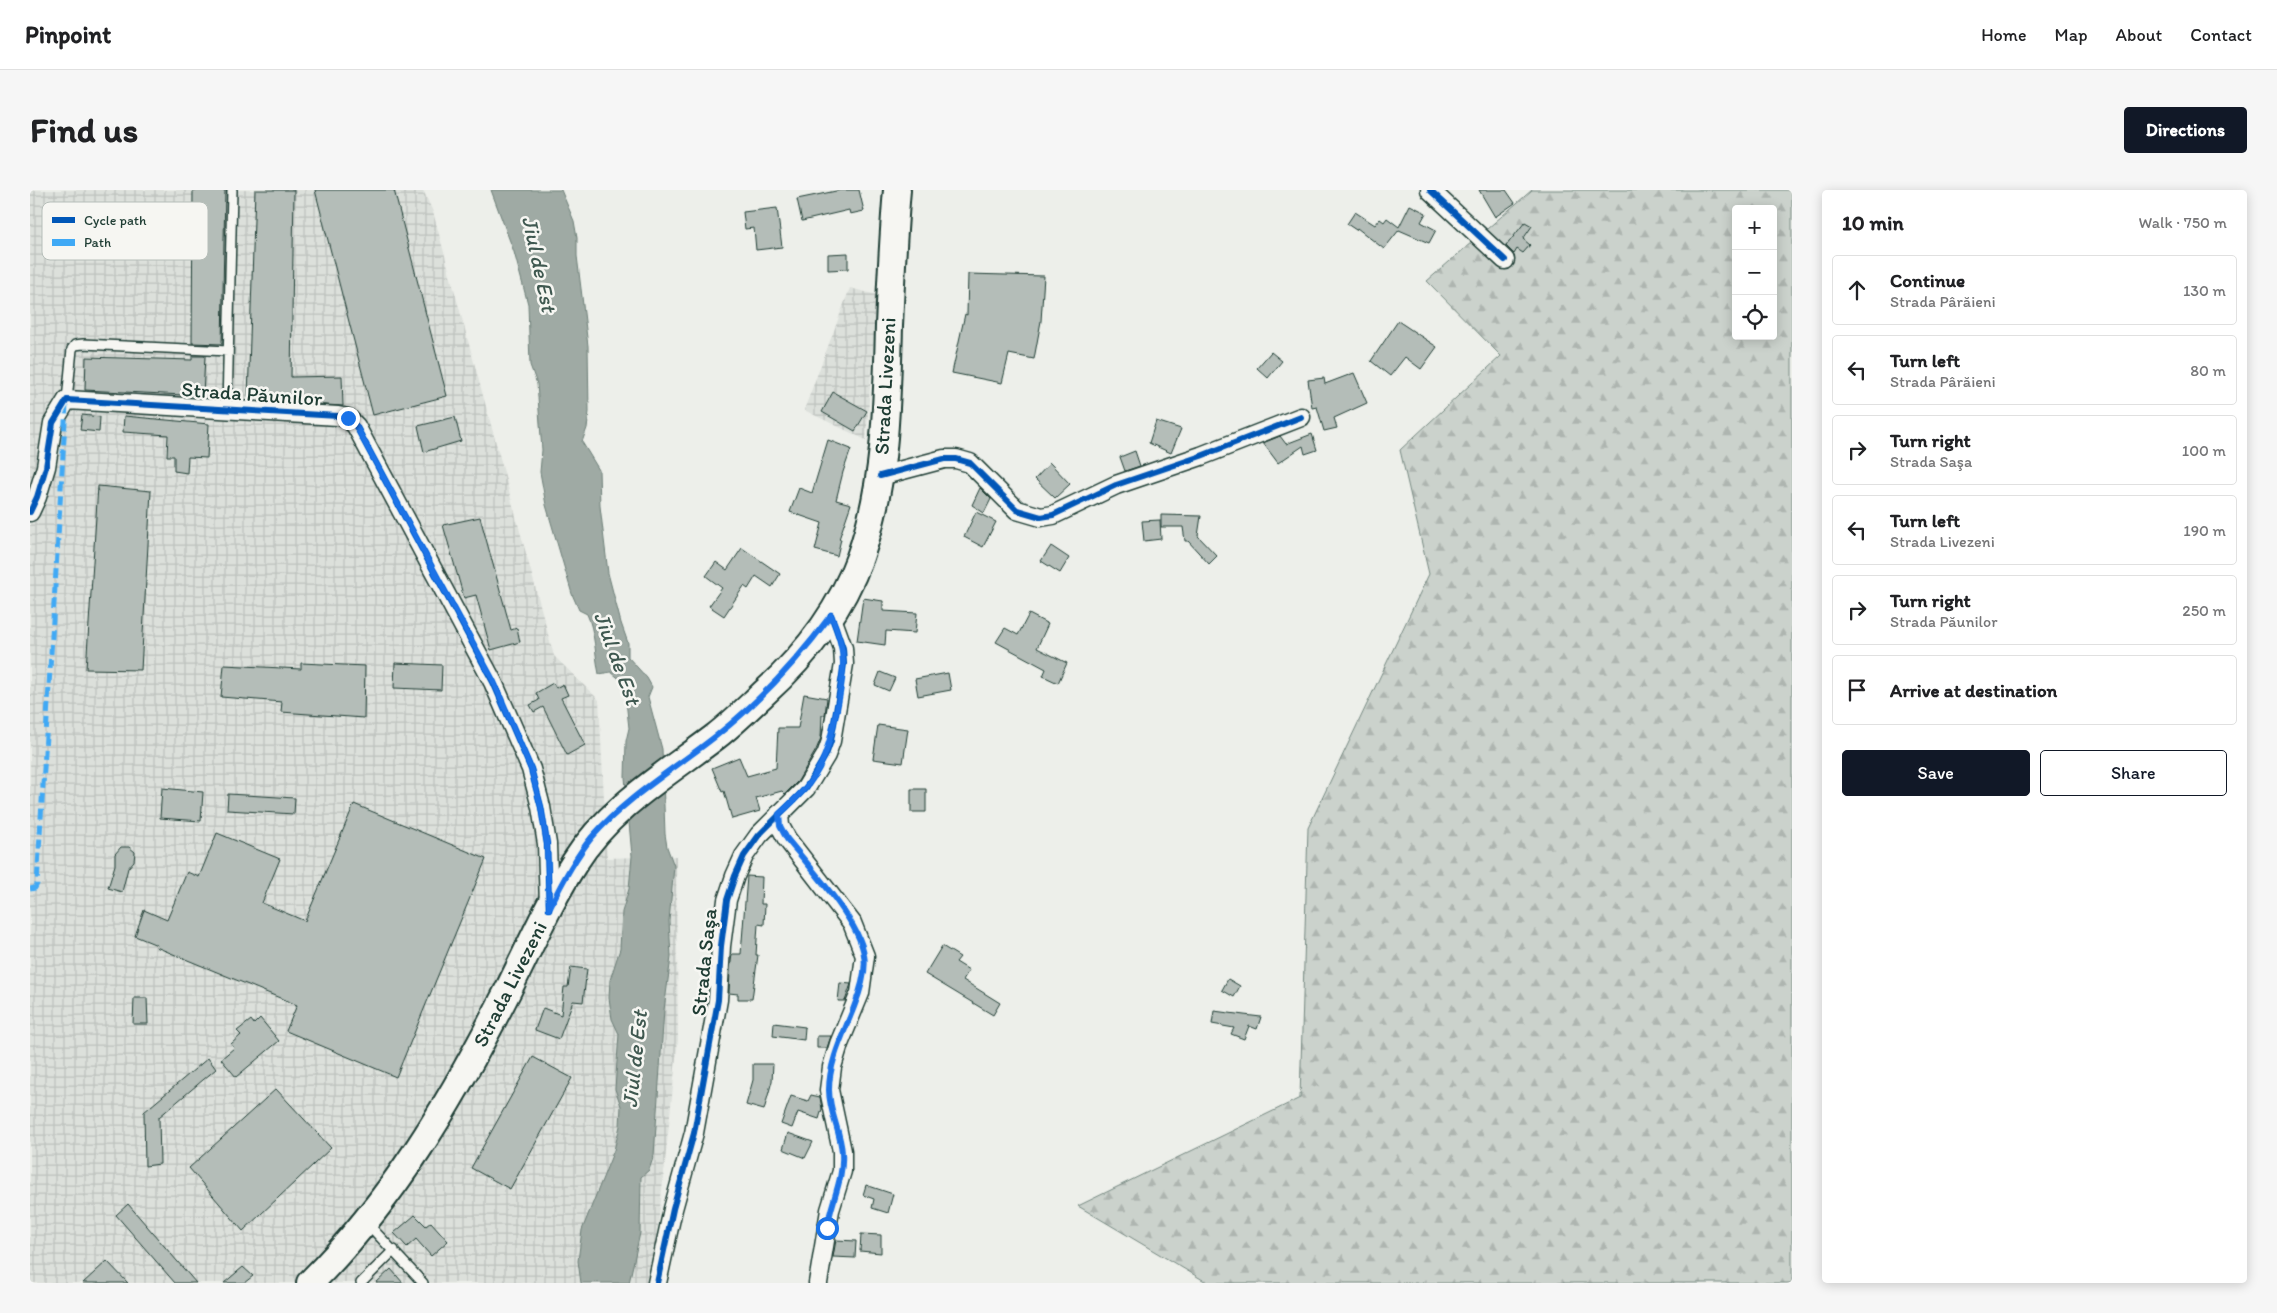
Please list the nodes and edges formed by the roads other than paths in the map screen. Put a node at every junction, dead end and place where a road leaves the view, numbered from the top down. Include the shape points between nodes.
1 (232, 190) edge
2 (897, 190) edge
3 (1430, 190) edge
4 (1505, 260) dead end
5 (228, 351) junction
6 (67, 400) junction
7 (227, 408) junction
8 (1301, 417) dead end
9 (880, 476) junction
10 (30, 512) edge
11 (831, 615) junction
12 (779, 814) junction
13 (549, 909) junction
14 (366, 1222) junction
15 (394, 1250) junction
16 (310, 1283) edge
17 (361, 1283) edge
18 (422, 1283) edge
19 (657, 1283) edge
20 (818, 1283) edge

1 - 5 lane
2 - 9 main road, Strada Livezeni
3 - 4 street
5 - 6 lane via 75,346 72,349
5 - 7 lane
6 - 7 street, Strada Păunilor
6 - 10 street via 52,423 46,468
7 - 13 street, Strada Păunilor via 338,416 348,418 356,426 494,682 531,769 547,844
8 - 9 street via 1116,485 1053,515 1041,517 1017,510 970,463 956,459 944,458
9 - 11 main road, Strada Livezeni via 859,560
11 - 12 street, Strada Saşa via 839,634 844,664 831,741 806,788
11 - 13 main road, Strada Livezeni via 789,668 716,736 612,817 576,859
12 - 19 street, Strada Saşa via 744,856 728,900 718,1000 694,1133
12 - 20 street via 780,826 787,839 852,922 865,956 860,993 832,1067 829,1090 842,1151 842,1171 830,1210
13 - 14 main road, Strada Livezeni via 442,1114
14 - 15 lane
14 - 16 main road, Strada Livezeni
15 - 17 lane
15 - 18 lane

